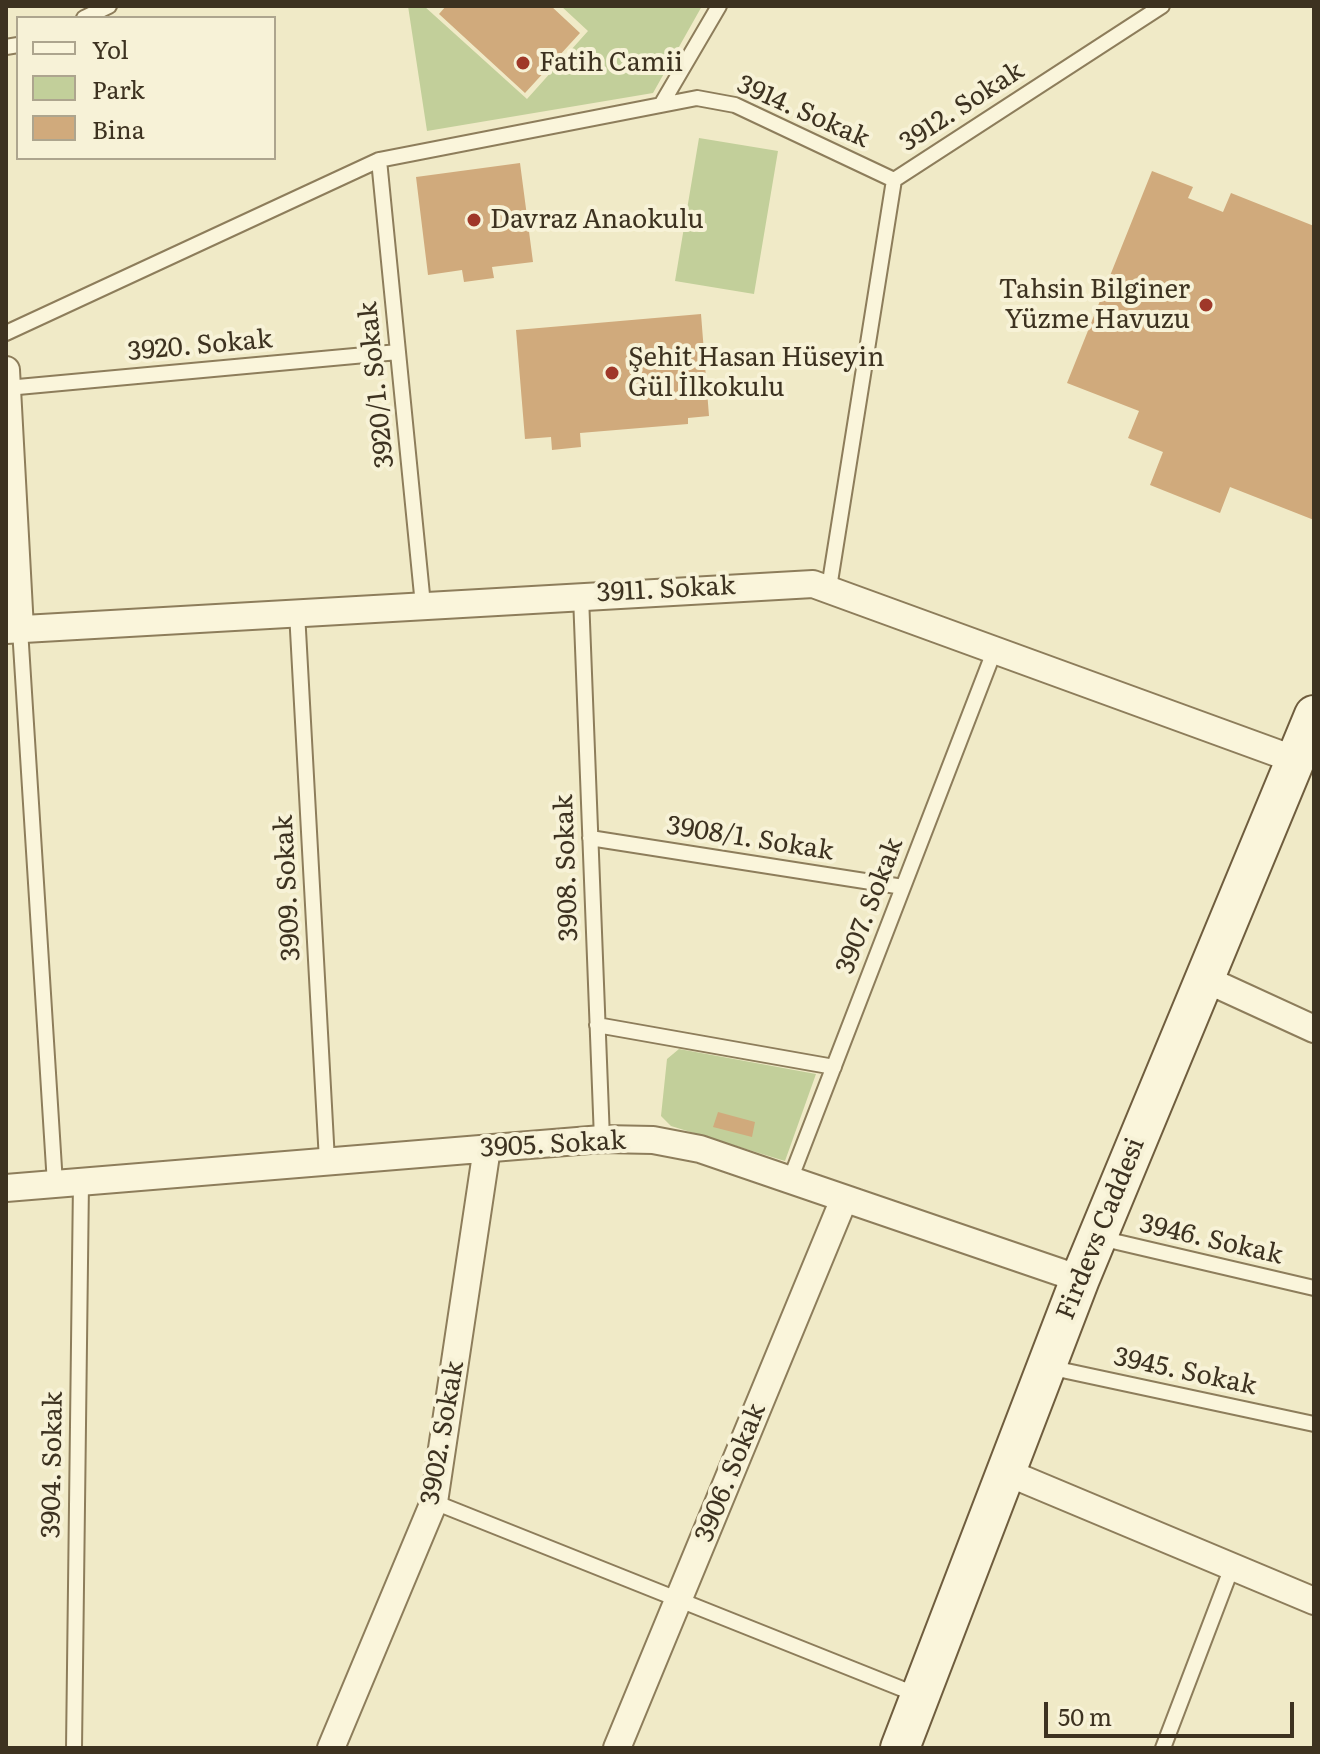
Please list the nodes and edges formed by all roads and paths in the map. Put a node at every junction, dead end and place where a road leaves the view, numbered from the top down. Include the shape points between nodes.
1 (109, 6) edge
2 (719, 6) edge
3 (1162, 6) edge
4 (88, 16) edge
5 (661, 105) junction
6 (379, 160) junction
7 (894, 180) junction
8 (6, 333) edge
9 (398, 352) junction
10 (6, 370) edge
11 (7, 388) edge
12 (829, 588) junction
13 (581, 596) junction
14 (423, 605) junction
15 (297, 612) junction
16 (13, 629) edge
17 (995, 649) junction
18 (1314, 715) edge
19 (1296, 760) junction
20 (590, 838) junction
21 (903, 887) junction
22 (1205, 979) junction
23 (597, 1025) junction
24 (1314, 1029) edge
25 (834, 1067) junction
26 (602, 1139) junction
27 (487, 1148) junction
28 (327, 1161) junction
29 (790, 1180) junction
30 (68, 1183) junction
31 (6, 1188) edge
32 (844, 1199) junction
33 (1097, 1238) junction
34 (1080, 1279) junction
35 (1314, 1288) edge
36 (1046, 1366) junction
37 (1314, 1424) edge
38 (1006, 1472) junction
39 (434, 1502) junction
40 (1232, 1567) junction
41 (679, 1599) junction
42 (1314, 1601) edge
43 (920, 1696) junction
44 (74, 1748) edge
45 (331, 1748) edge
46 (617, 1748) edge
47 (900, 1748) edge
48 (1163, 1748) edge

1 - 4 lane
2 - 5 lane
3 - 7 lane, 3912. Sokak
5 - 6 lane, 3914. Sokak
5 - 7 lane, 3914. Sokak via 697,98 735,105
6 - 8 lane, 3914. Sokak
6 - 9 lane, 3920/1. Sokak
7 - 12 lane, 3912. Sokak
9 - 11 lane, 3920. Sokak
9 - 14 lane, 3920/1. Sokak
10 - 11 street
11 - 16 street
12 - 13 street, 3911. Sokak via 794,583
12 - 17 street, 3911. Sokak
13 - 14 street, 3911. Sokak
13 - 20 lane, 3908. Sokak
14 - 15 street, 3911. Sokak
15 - 16 street, 3911. Sokak
15 - 28 lane, 3909. Sokak
16 - 30 lane, 3904. Sokak
17 - 19 street, 3911. Sokak
17 - 21 lane, 3907. Sokak
18 - 19 street, Firdevs Caddesi
19 - 22 street, Firdevs Caddesi
20 - 21 lane, 3908/1. Sokak
20 - 23 lane, 3908. Sokak
21 - 25 lane, 3907. Sokak
22 - 24 street
22 - 33 street, Firdevs Caddesi
23 - 25 lane
23 - 26 lane, 3908. Sokak
25 - 29 lane, 3907. Sokak
26 - 27 street, 3905. Sokak
26 - 29 street, 3905. Sokak via 653,1140 700,1149
27 - 28 street, 3905. Sokak
27 - 39 street, 3902. Sokak
28 - 30 street, 3905. Sokak
29 - 32 street, 3905. Sokak
30 - 31 street, 3905. Sokak
30 - 44 lane, 3904. Sokak
32 - 34 street, 3905. Sokak
32 - 41 street, 3906. Sokak
33 - 34 street, Firdevs Caddesi
33 - 35 lane, 3946. Sokak
34 - 36 street, Firdevs Caddesi
36 - 37 lane, 3945. Sokak
36 - 38 street, Firdevs Caddesi
38 - 40 street
38 - 43 street, Firdevs Caddesi
39 - 41 lane
39 - 45 street, 3902. Sokak
40 - 42 street
40 - 48 lane
41 - 43 lane
41 - 46 street, 3906. Sokak
43 - 47 street, Firdevs Caddesi

